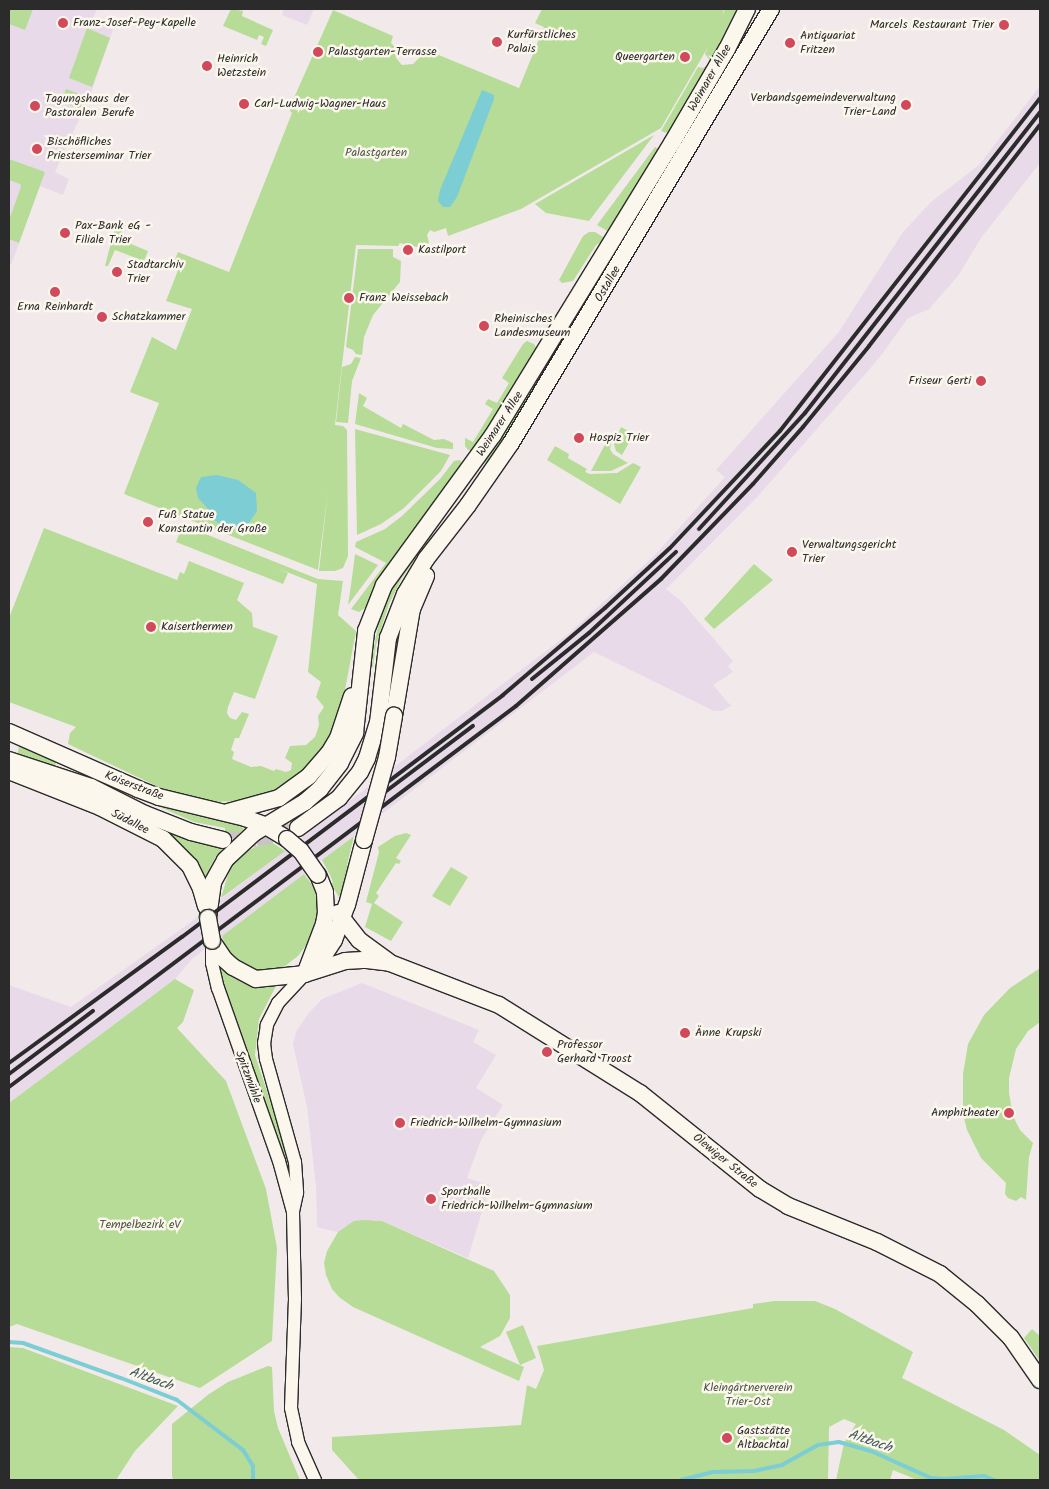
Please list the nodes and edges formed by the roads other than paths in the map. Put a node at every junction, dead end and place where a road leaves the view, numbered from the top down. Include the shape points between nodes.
1 (747, 9) edge
2 (772, 9) edge
3 (434, 553) junction
4 (366, 631) junction
5 (11, 733) edge
6 (9, 764) edge
7 (226, 812) junction
8 (264, 826) junction
9 (293, 834) junction
10 (224, 840) tunnel mouth
11 (325, 892) junction
12 (208, 918) junction
13 (342, 919) junction
14 (212, 941) junction
15 (390, 963) junction
16 (304, 974) junction
17 (293, 1212) junction
18 (1040, 1380) edge
19 (315, 1480) edge

1 - 4 main road, Weimarer Allee via 727,50 672,143 493,435 384,585
2 - 3 main road, Ostallee via 511,443
3 - 9 main road via 417,572 396,614 384,659 378,723 360,772 339,798
3 - 13 main road, bridge via 432,566 412,609 387,757
4 - 7 main road via 342,728 329,753 304,781 279,798
4 - 8 main road, Weimarer Allee via 355,734 344,756 320,789 305,802
5 - 6 main road via 14,756
5 - 7 main road, Kaiserstraße via 159,797
6 - 10 main road via 91,787 185,830
6 - 12 main road, Südallee via 163,839 194,872
7 - 8 main road, Kaiserstraße
8 - 9 main road
8 - 12 main road via 233,850 217,872
9 - 11 main road, bridge
11 - 13 main road
11 - 16 main road via 324,924
12 - 14 main road, bridge
13 - 15 main road via 359,940
13 - 16 main road via 326,953 314,968
14 - 16 main road via 228,962 250,977 262,980
14 - 17 street, Spitzmühle via 212,963 218,988 279,1161
15 - 16 main road via 345,961
15 - 18 main road, Olewiger Straße via 499,1005 525,1019 640,1093 760,1189 788,1206 877,1242 940,1274 1011,1338
16 - 17 street, Spitzmühle via 278,1003 267,1025 264,1043 295,1162 297,1193
17 - 19 street, Spitzmühle via 295,1299 291,1408 298,1442

